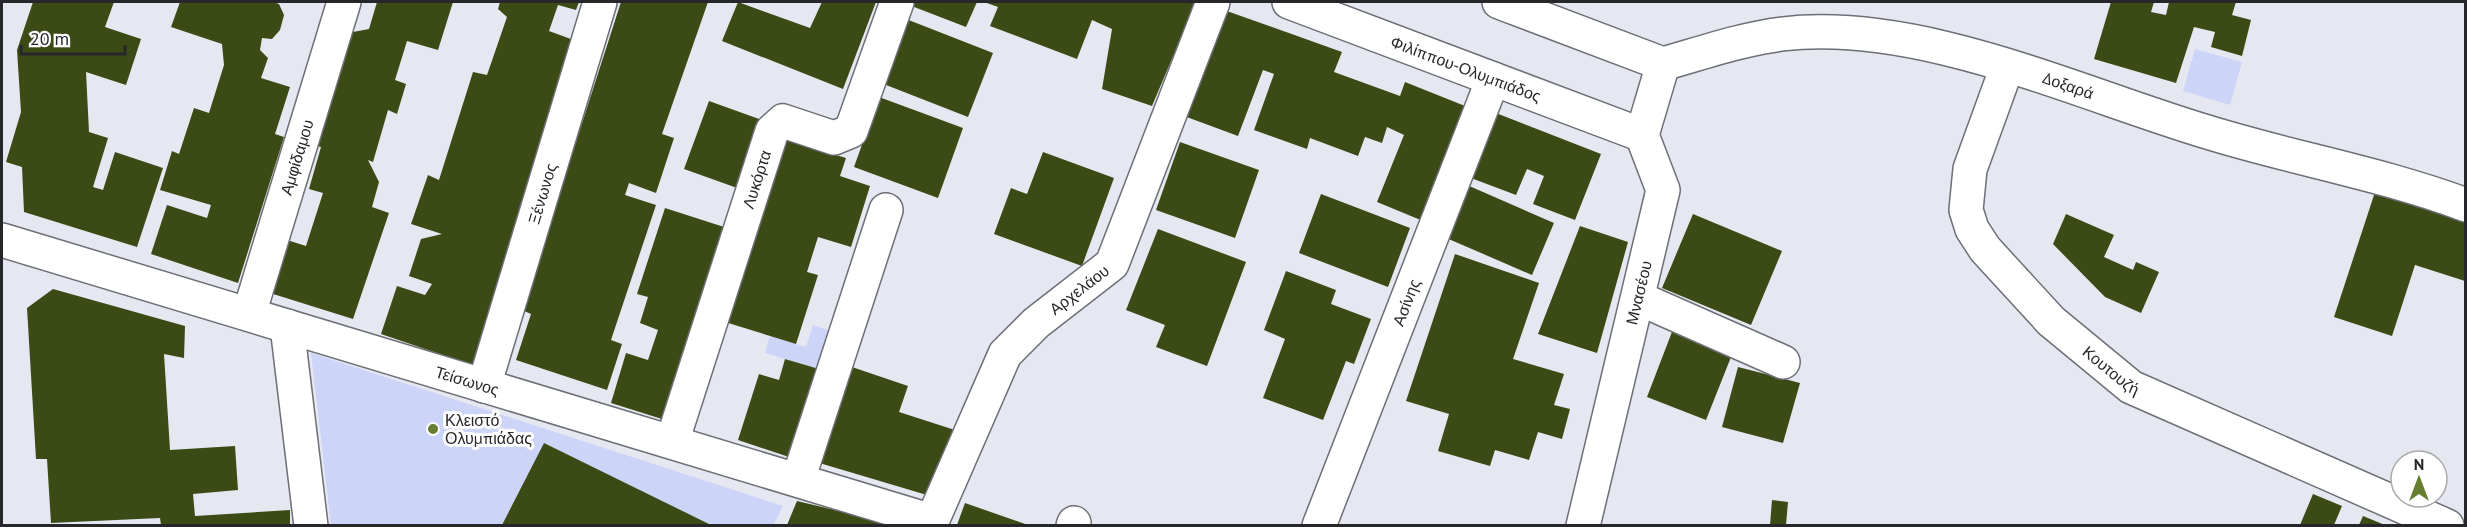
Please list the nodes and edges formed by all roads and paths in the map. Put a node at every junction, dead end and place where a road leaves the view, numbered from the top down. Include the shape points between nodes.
1 (344, 2) edge
2 (600, 2) edge
3 (897, 2) edge
4 (1213, 2) edge
5 (1289, 2) edge
6 (1519, 5) edge
7 (1664, 64) junction
8 (2007, 67) junction
9 (1493, 79) junction
10 (1642, 135) junction
11 (2466, 205) edge
12 (885, 210) dead end
13 (2, 240) edge
14 (1638, 298) junction
15 (249, 315) junction
16 (287, 326) junction
17 (1783, 362) dead end
18 (484, 386) junction
19 (672, 442) junction
20 (798, 480) junction
21 (931, 523) edge
22 (311, 525) edge
23 (1319, 525) edge
24 (1583, 525) edge
25 (2447, 525) edge

1 - 15 street, Αμφίδαμου
2 - 18 street, Ξένωνος
3 - 19 street, Λυκόρτα via 851,131 834,138 783,121 772,131
4 - 21 street, Αρχελάου via 1112,264 1036,323 1005,354
5 - 9 street, Φιλίππου-Ολυμπιάδος
6 - 7 street
7 - 8 street, Δοξαρά via 1766,37 1807,33 1881,36
7 - 10 street
8 - 11 street, Δοξαρά via 2205,132 2367,174
8 - 25 street, Κουτουζή via 1970,169 1966,210 1985,249 2051,321 2131,387
9 - 10 street, Φιλίππου-Ολυμπιάδος
9 - 23 street, Ασίνης
10 - 14 street, Μνασέου via 1663,190
12 - 20 street
13 - 15 street, Τείσωνος
14 - 17 street
14 - 24 street, Μνασέου
15 - 16 street, Τείσωνος
16 - 18 street, Τείσωνος
16 - 22 street
18 - 19 street, Τείσωνος
19 - 20 street, Τείσωνος
20 - 21 street, Τείσωνος

